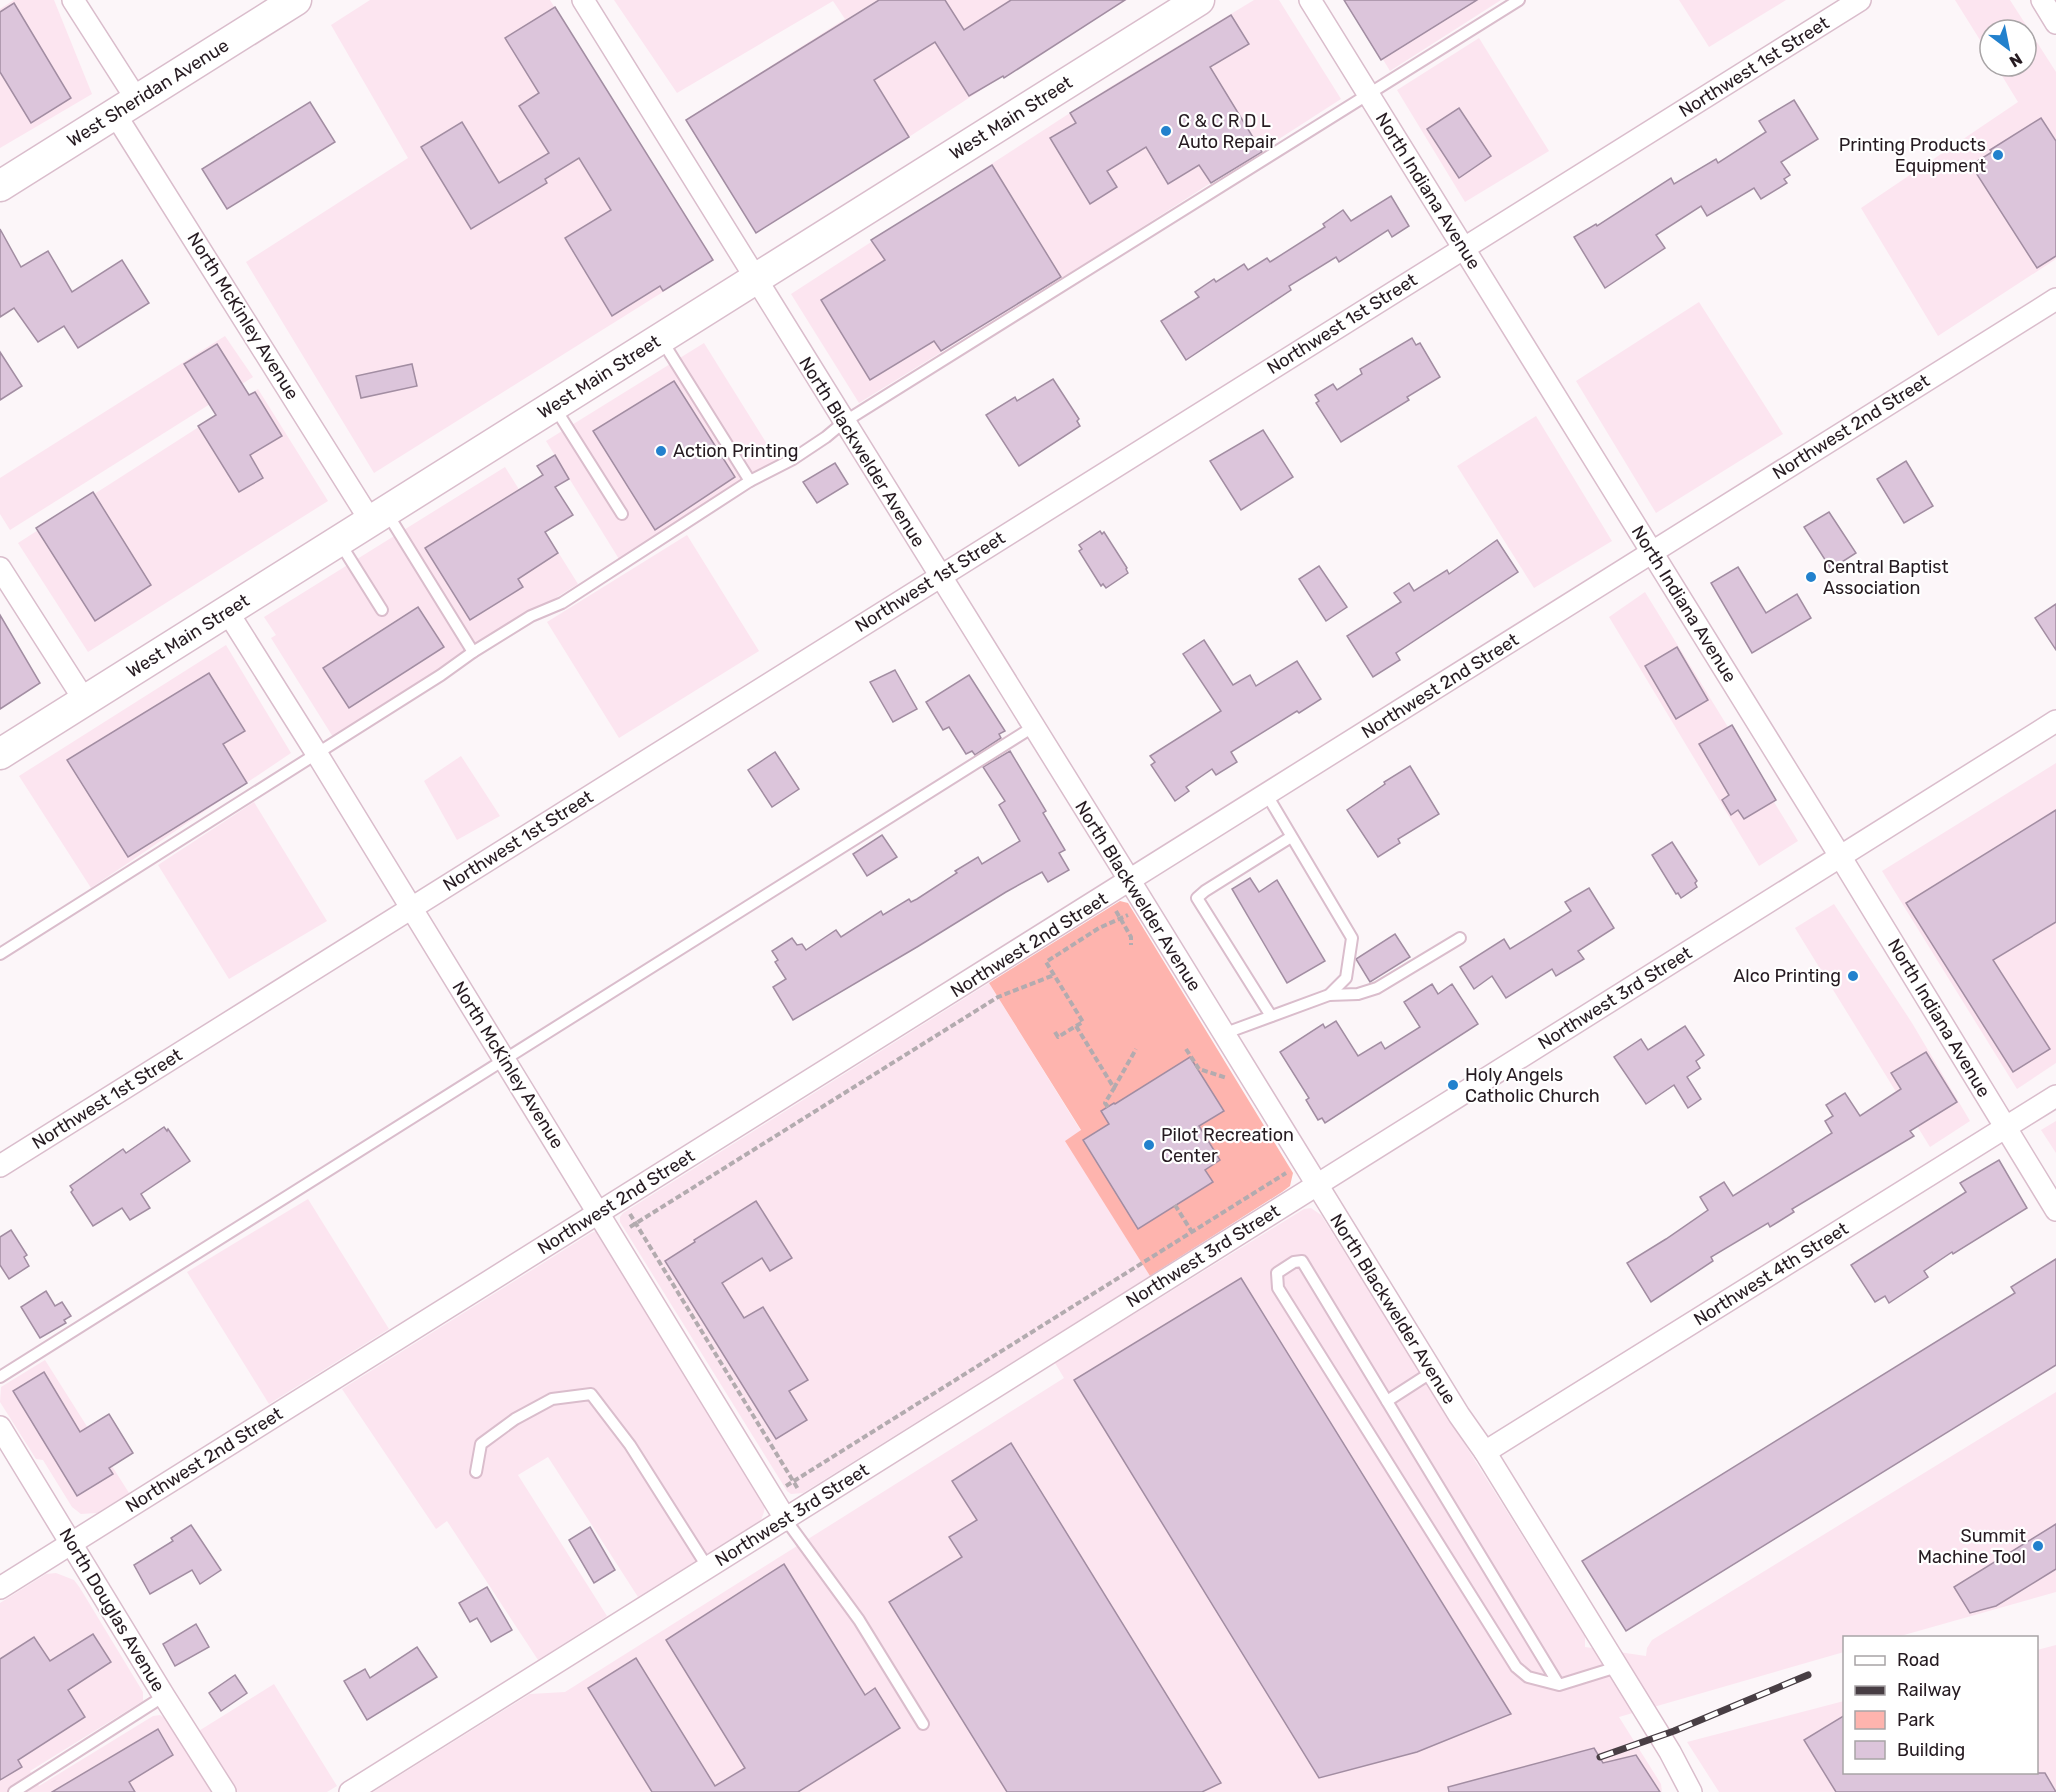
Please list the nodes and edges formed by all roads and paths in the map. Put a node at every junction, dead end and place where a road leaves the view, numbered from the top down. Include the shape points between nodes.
1 (73, 0) edge
2 (296, 0) edge
3 (583, 0) edge
4 (1199, 0) edge
5 (1310, 0) edge
6 (1519, 0) edge
7 (1860, 0) edge
8 (2042, 0) edge
9 (2056, 23) edge
10 (1368, 95) junction
11 (126, 107) junction
12 (0, 186) edge
13 (1463, 249) junction
14 (755, 279) junction
15 (2056, 299) edge
16 (661, 339) junction
17 (554, 406) junction
18 (844, 422) junction
19 (750, 481) junction
20 (622, 514) dead end
21 (378, 515) junction
22 (338, 540) junction
23 (1651, 552) junction
24 (0, 568) edge
25 (938, 576) junction
26 (382, 610) dead end
27 (226, 611) junction
28 (473, 651) junction
29 (85, 701) junction
30 (2056, 721) edge
31 (1033, 727) junction
32 (0, 754) edge
33 (317, 754) junction
34 (1267, 795) junction
35 (1291, 837) junction
36 (1840, 856) junction
37 (1130, 882) junction
38 (1107, 896) junction
39 (1144, 905) junction
40 (411, 908) junction
41 (1121, 919) junction
42 (1460, 938) dead end
43 (1131, 945) dead end
44 (0, 954) edge
45 (1054, 975) junction
46 (1329, 995) junction
47 (1271, 1016) junction
48 (1076, 1026) junction
49 (1055, 1032) dead end
50 (1223, 1034) junction
51 (1136, 1048) dead end
52 (1186, 1049) dead end
53 (505, 1060) junction
54 (1114, 1088) junction
55 (1233, 1088) dead end
56 (2056, 1096) edge
57 (1108, 1107) dead end
58 (2005, 1128) junction
59 (1280, 1163) dead end
60 (0, 1166) edge
61 (1294, 1168) junction
62 (1316, 1185) junction
63 (620, 1199) junction
64 (1175, 1205) dead end
65 (2056, 1210) edge
66 (599, 1212) junction
67 (636, 1224) junction
68 (1192, 1232) junction
69 (614, 1237) junction
70 (1432, 1372) junction
71 (0, 1377) edge
72 (1387, 1401) junction
73 (0, 1427) edge
74 (1485, 1452) junction
75 (476, 1472) dead end
76 (794, 1482) junction
77 (771, 1496) junction
78 (808, 1505) junction
79 (786, 1520) junction
80 (71, 1544) junction
81 (708, 1568) junction
82 (0, 1588) edge
83 (1617, 1667) junction
84 (1558, 1685) junction
85 (164, 1696) junction
86 (923, 1724) dead end
87 (14, 1792) edge
88 (225, 1792) edge
89 (350, 1792) edge
90 (1691, 1792) edge

1 - 11 street, North McKinley Avenue
2 - 11 main road, West Sheridan Avenue
3 - 14 street, North Blackwelder Avenue
4 - 14 main road, West Main Street
5 - 10 street, North Indiana Avenue
6 - 10 lane
7 - 13 street, Northwest 1st Street
8 - 9 street
10 - 13 street, North Indiana Avenue
10 - 18 lane
11 - 12 main road, West Sheridan Avenue
11 - 21 street, North McKinley Avenue
13 - 23 street, North Indiana Avenue
13 - 25 street, Northwest 1st Street
14 - 16 main road, West Main Street
14 - 18 street, North Blackwelder Avenue
15 - 23 street, Northwest 2nd Street
16 - 17 main road, West Main Street
16 - 19 lane
17 - 20 lane
17 - 21 main road, West Main Street
18 - 19 lane via 793,459
18 - 25 street, North Blackwelder Avenue
19 - 28 lane via 562,603 531,616
21 - 22 main road, West Main Street
21 - 28 lane
22 - 26 lane
22 - 27 main road, West Main Street
23 - 34 street, Northwest 2nd Street
23 - 36 street, North Indiana Avenue
24 - 29 street
25 - 31 street, North Blackwelder Avenue
25 - 40 street, Northwest 1st Street
27 - 29 main road, West Main Street
27 - 33 street, North McKinley Avenue
28 - 33 lane
29 - 32 main road, West Main Street
30 - 36 street, Northwest 3rd Street
31 - 37 street, North Blackwelder Avenue
31 - 53 lane
33 - 40 street, North McKinley Avenue
33 - 44 lane
34 - 35 lane
34 - 37 street, Northwest 2nd Street
35 - 46 lane via 1352,939 1346,978
35 - 47 lane via 1197,898
36 - 58 street, North Indiana Avenue
36 - 62 street, Northwest 3rd Street
37 - 38 street, Northwest 2nd Street
37 - 39 street, North Blackwelder Avenue
38 - 41 path
38 - 63 street, Northwest 2nd Street
39 - 41 path
39 - 50 street, North Blackwelder Avenue
40 - 53 street, North McKinley Avenue
40 - 60 street, Northwest 1st Street
41 - 43 path
41 - 45 path via 1099,928 1046,962
42 - 46 lane via 1377,988
45 - 48 path via 1083,1022
45 - 67 path via 998,997
46 - 47 lane
47 - 50 lane
48 - 49 path via 1058,1037
48 - 54 path
50 - 61 street, North Blackwelder Avenue
51 - 54 path
52 - 55 path via 1199,1069 1227,1078
53 - 66 street, North McKinley Avenue
53 - 71 lane
54 - 57 path via 1106,1103
56 - 58 street, Northwest 4th Street
58 - 65 street, North Indiana Avenue
58 - 74 street, Northwest 4th Street
59 - 61 path
61 - 62 street, North Blackwelder Avenue
61 - 68 path
62 - 70 street, North Blackwelder Avenue
62 - 78 street, Northwest 3rd Street
63 - 66 street, Northwest 2nd Street
63 - 67 path
64 - 68 path
66 - 69 street, North McKinley Avenue
66 - 80 street, Northwest 2nd Street
67 - 69 path
67 - 76 path
68 - 76 path
69 - 77 street, North McKinley Avenue
70 - 72 lane
70 - 74 street, North Blackwelder Avenue
72 - 84 lane
72 - 84 lane via 1302,1261 1277,1273 1278,1288 1516,1667 1528,1677
73 - 80 street, North Douglas Avenue
74 - 83 street, North Blackwelder Avenue
75 - 81 lane via 481,1444 515,1419 552,1399 591,1394 630,1445
76 - 77 path
76 - 78 path
77 - 79 street, North McKinley Avenue
78 - 79 street, Northwest 3rd Street
79 - 81 street, Northwest 3rd Street
79 - 86 lane via 859,1620
80 - 82 street, Northwest 2nd Street
80 - 85 street, North Douglas Avenue
81 - 89 street, Northwest 3rd Street
83 - 84 lane
83 - 90 street, North Blackwelder Avenue
85 - 87 lane
85 - 88 street, North Douglas Avenue

